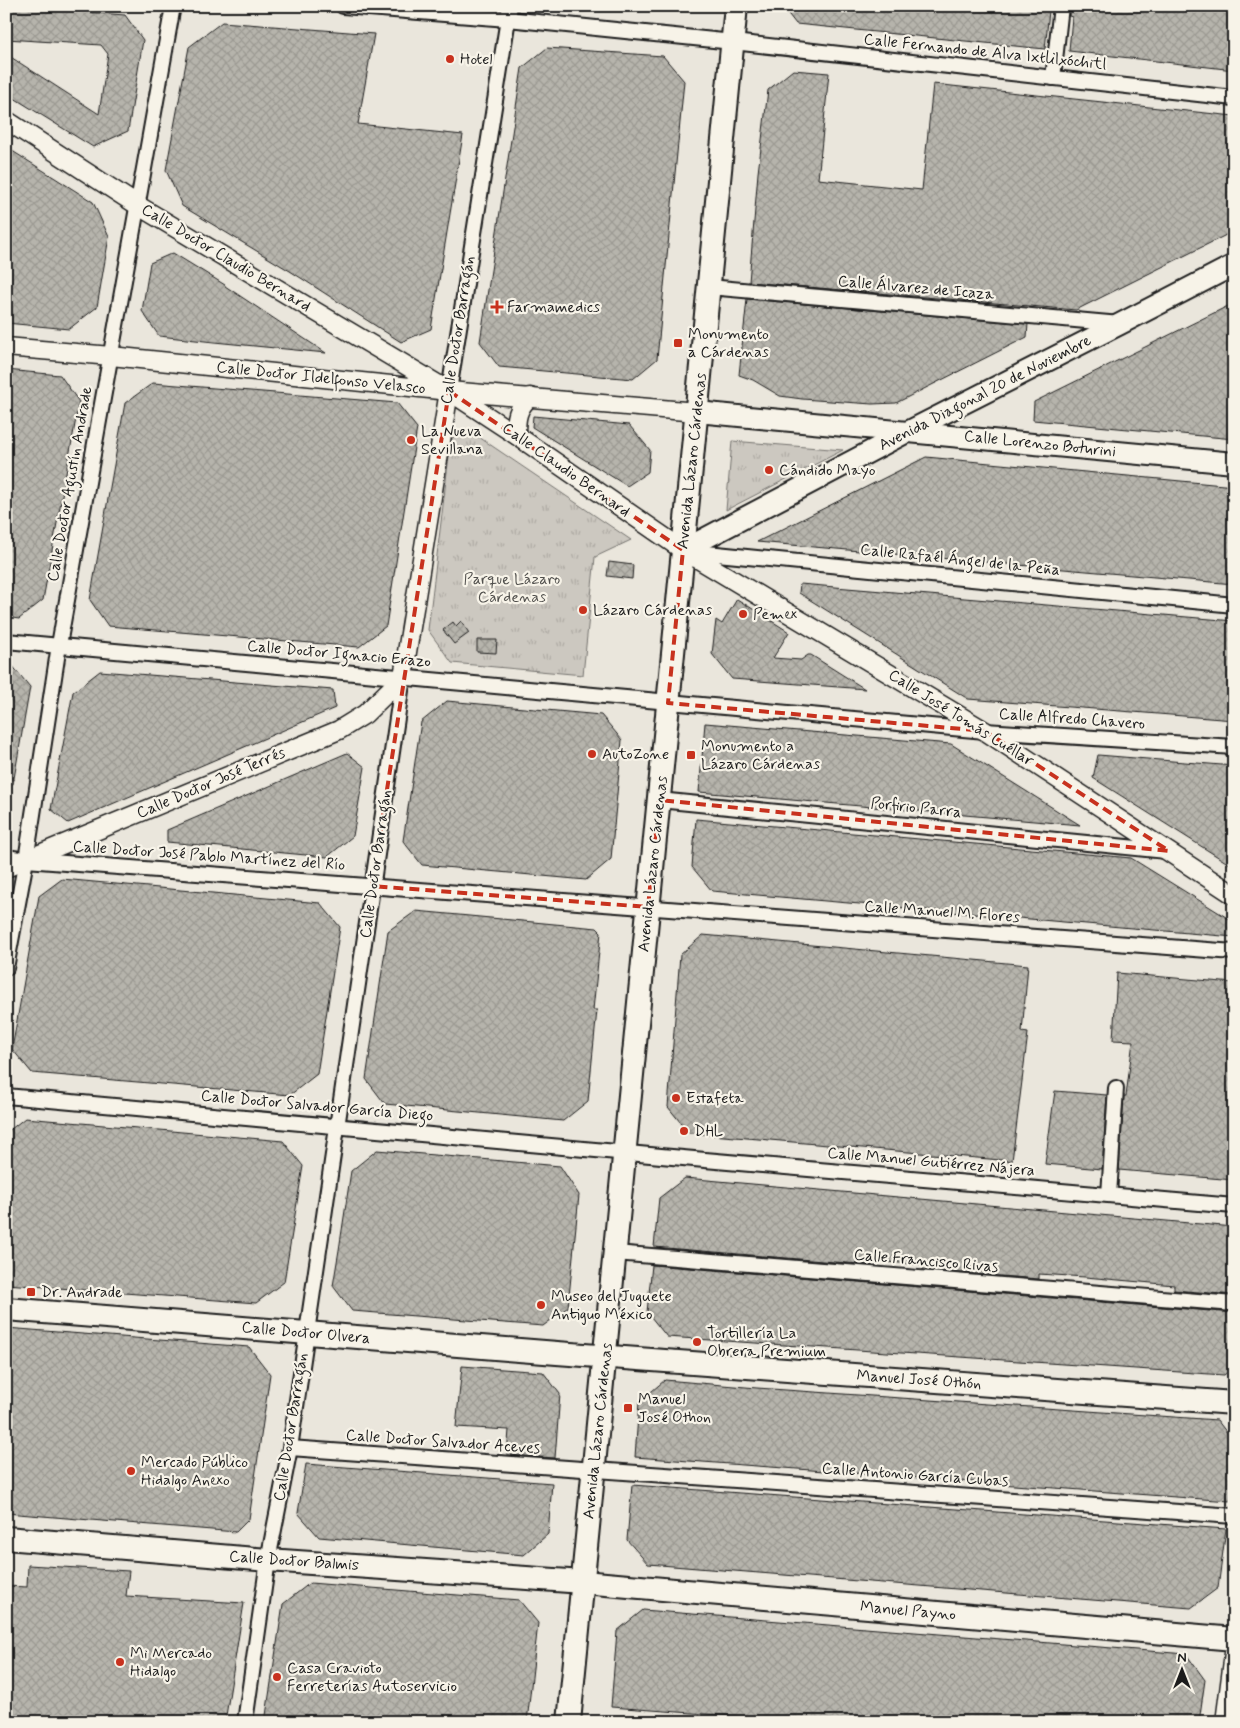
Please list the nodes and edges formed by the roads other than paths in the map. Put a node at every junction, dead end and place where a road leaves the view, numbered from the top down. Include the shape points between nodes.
1 (173, 6) edge
2 (343, 6) edge
3 (736, 6) edge
4 (1061, 6) edge
5 (509, 12) edge
6 (732, 42) junction
7 (1053, 78) junction
8 (1234, 98) edge
9 (6, 120) edge
10 (137, 206) junction
11 (1234, 265) edge
12 (709, 287) junction
13 (1120, 324) junction
14 (6, 347) edge
15 (111, 356) junction
16 (449, 391) junction
17 (530, 396) junction
18 (696, 412) junction
19 (909, 431) junction
20 (516, 435) junction
21 (1234, 463) edge
22 (683, 550) junction
23 (1234, 605) edge
24 (6, 641) edge
25 (59, 645) junction
26 (402, 677) junction
27 (668, 703) junction
28 (985, 730) junction
29 (1234, 747) edge
30 (659, 800) junction
31 (1169, 851) junction
32 (6, 857) edge
33 (26, 860) junction
34 (6, 868) edge
35 (372, 886) junction
36 (1234, 895) edge
37 (648, 907) junction
38 (1234, 952) edge
39 (6, 968) edge
40 (1116, 1088) dead end
41 (6, 1096) edge
42 (338, 1126) junction
43 (625, 1152) junction
44 (1109, 1195) junction
45 (1234, 1206) edge
46 (615, 1253) junction
47 (1234, 1304) edge
48 (6, 1309) edge
49 (306, 1333) junction
50 (605, 1356) junction
51 (1234, 1403) edge
52 (290, 1448) junction
53 (594, 1470) junction
54 (1234, 1516) edge
55 (6, 1538) edge
56 (268, 1560) junction
57 (583, 1582) junction
58 (1234, 1639) edge
59 (1234, 1653) edge
60 (245, 1722) edge
61 (573, 1722) edge
62 (1225, 1722) edge

1 - 10 street, Calle Doctor Agustín Andrade
2 - 5 street, Calle Fernando de Alva Ixtlilxóchitl
3 - 6 main road, Avenida Lázaro Cárdenas
4 - 7 street
5 - 6 street, Calle Fernando de Alva Ixtlilxóchitl
5 - 16 street, Calle Doctor Barragán
6 - 7 street, Calle Fernando de Alva Ixtlilxóchitl
6 - 12 main road, Avenida Lázaro Cárdenas
7 - 8 street, Calle Fernando de Alva Ixtlilxóchitl
9 - 10 street, Calle Doctor Claudio Bernard
10 - 15 street, Calle Doctor Agustín Andrade
10 - 16 street, Calle Doctor Claudio Bernard
11 - 13 main road, Avenida Diagonal 20 de Noviembre
12 - 13 street, Calle Álvarez de Icaza
12 - 18 main road, Avenida Lázaro Cárdenas
13 - 19 main road, Avenida Diagonal 20 de Noviembre
14 - 15 street, Calle Doctor Ildelfonso Velasco
15 - 16 street, Calle Doctor Ildelfonso Velasco
15 - 25 street, Calle Doctor Agustín Andrade
16 - 17 street, Calle Doctor Ildelfonso Velasco
16 - 20 street, Calle Claudio Bernard
16 - 26 street, Calle Doctor Barragán
17 - 18 street, Calle Doctor Ildelfonso Velasco
17 - 20 street via 518,410
18 - 19 main road, Calle Lorenzo Boturini
18 - 22 main road, Avenida Lázaro Cárdenas
19 - 21 main road, Calle Lorenzo Boturini
19 - 22 main road, Avenida Diagonal 20 de Noviembre
20 - 22 street, Calle Claudio Bernard
22 - 23 street, Calle Rafaél Ángel de la Peña
22 - 27 main road, Avenida Lázaro Cárdenas
22 - 28 street, Calle José Tomás Cuéllar
24 - 25 street, Calle Doctor Ignacio Erazo
25 - 26 street, Calle Doctor Ignacio Erazo
25 - 33 street, Calle Doctor Agustín Andrade
26 - 27 street, Calle Doctor Ignacio Erazo
26 - 33 street, Calle Doctor José Terrés via 365,714 339,730
26 - 35 street, Calle Doctor Barragán
27 - 28 street, Calle Alfredo Chavero
27 - 30 main road, Avenida Lázaro Cárdenas
28 - 29 street, Calle Alfredo Chavero
28 - 31 street, Calle José Tomás Cuéllar
30 - 31 street, Porfirio Parra
30 - 37 main road, Avenida Lázaro Cárdenas
31 - 36 street, Calle José Tomás Cuéllar
32 - 33 street, Calle Doctor José Pablo Martínez del Río
33 - 34 street, Calle Doctor José Terrés
33 - 35 street, Calle Doctor José Pablo Martínez del Río
33 - 39 street, Calle Doctor Agustín Andrade
35 - 37 street, Calle Doctor José Pablo Martínez del Río
35 - 42 street, Calle Doctor Barragán
37 - 38 street, Calle Manuel M. Flores
37 - 43 main road, Avenida Lázaro Cárdenas
40 - 44 street
41 - 42 street, Calle Doctor Salvador García Diego
42 - 43 street, Calle Doctor Salvador García Diego
42 - 49 street, Calle Doctor Barragán
43 - 44 street, Calle Manuel Gutiérrez Nájera
43 - 46 main road, Avenida Lázaro Cárdenas
44 - 45 street, Calle Manuel Gutiérrez Nájera
46 - 47 street, Calle Francisco Rivas
46 - 50 main road, Avenida Lázaro Cárdenas
48 - 49 main road, Calle Doctor Olvera
49 - 50 main road, Calle Doctor Olvera
49 - 52 street, Calle Doctor Barragán
50 - 51 main road, Manuel José Othón
50 - 53 main road, Avenida Lázaro Cárdenas
52 - 53 street, Calle Doctor Salvador Aceves
52 - 56 street, Calle Doctor Barragán
53 - 54 street, Calle Antonio García Cubas
53 - 57 main road, Avenida Lázaro Cárdenas
55 - 56 main road, Calle Doctor Balmis
56 - 57 main road, Calle Doctor Balmis
56 - 60 street, Calle Doctor Barragán
57 - 58 main road, Manuel Payno
57 - 61 main road, Avenida Lázaro Cárdenas
59 - 62 street

